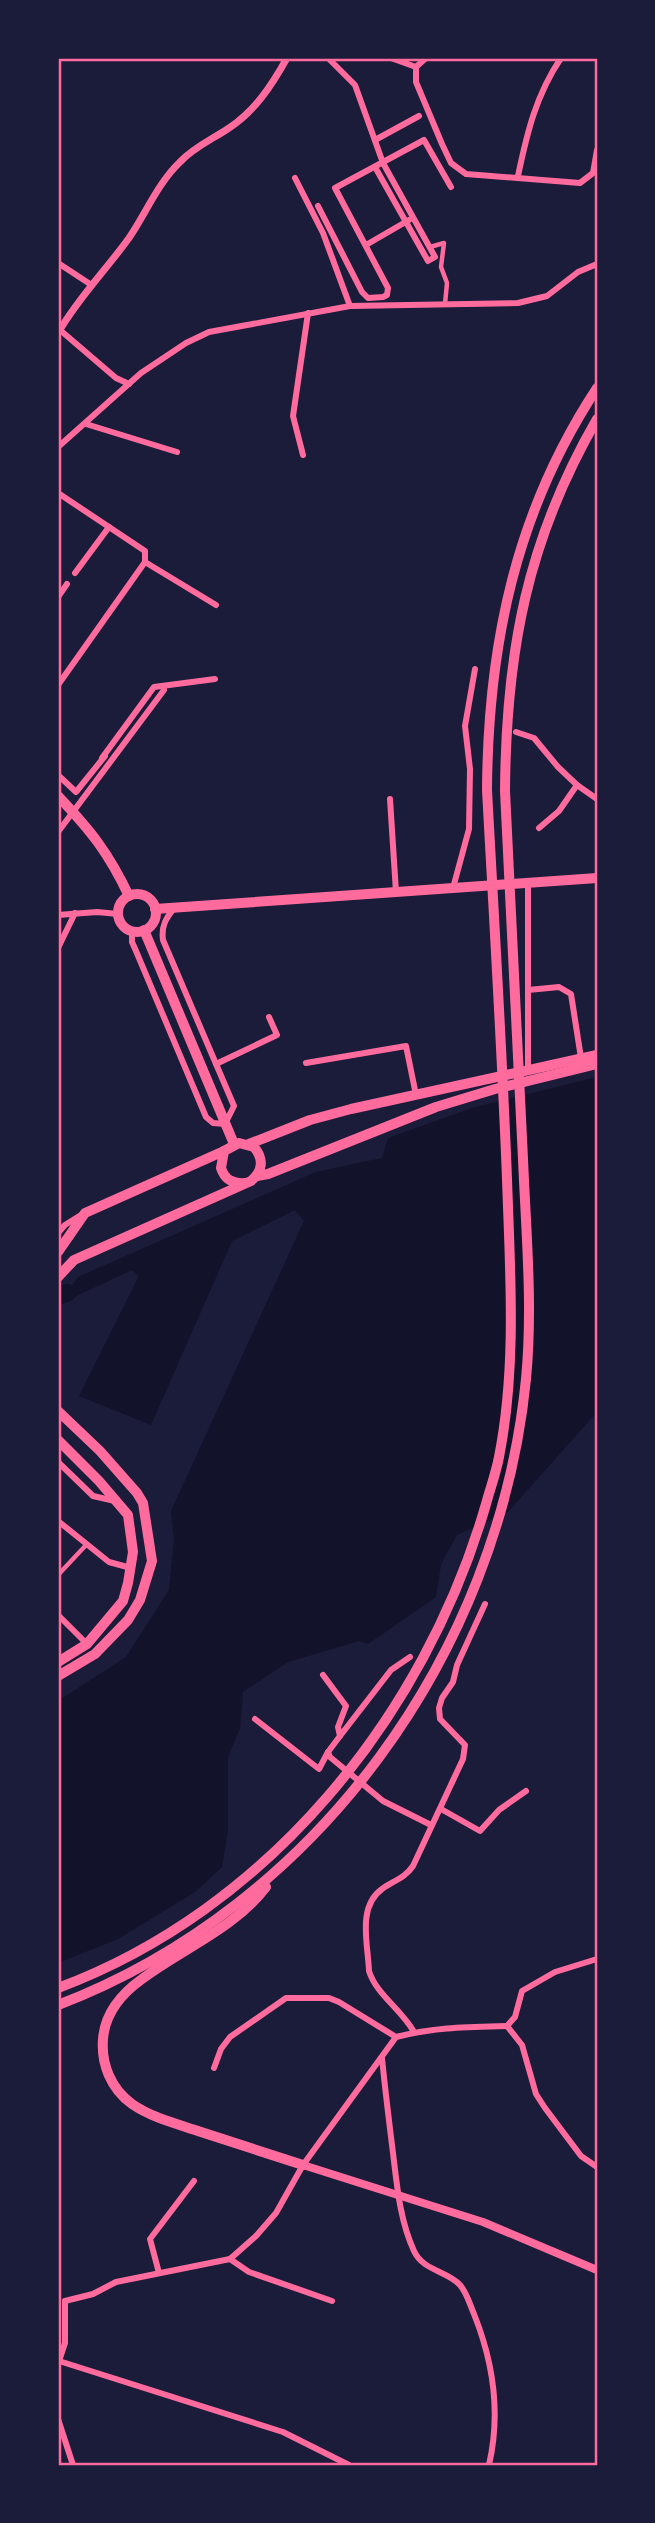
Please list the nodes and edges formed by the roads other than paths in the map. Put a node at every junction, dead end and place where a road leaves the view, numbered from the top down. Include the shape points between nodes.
1 (287, 58) edge
2 (328, 58) edge
3 (391, 58) edge
4 (426, 58) edge
5 (561, 58) edge
6 (416, 67) junction
7 (419, 117) dead end
8 (375, 140) junction
9 (597, 150) edge
10 (383, 163) junction
11 (375, 167) junction
12 (518, 176) junction
13 (295, 178) dead end
14 (450, 187) dead end
15 (318, 206) dead end
16 (413, 218) junction
17 (405, 222) junction
18 (366, 245) junction
19 (430, 247) junction
20 (58, 263) edge
21 (597, 264) edge
22 (90, 284) junction
23 (445, 304) junction
24 (350, 306) junction
25 (308, 313) junction
26 (59, 331) edge
27 (129, 384) junction
28 (597, 388) edge
29 (597, 419) edge
30 (86, 424) junction
31 (58, 447) edge
32 (177, 452) dead end
33 (303, 455) dead end
34 (58, 493) edge
35 (109, 527) junction
36 (145, 562) junction
37 (75, 573) dead end
38 (67, 584) dead end
39 (58, 597) edge
40 (216, 605) dead end
41 (475, 669) dead end
42 (215, 679) dead end
43 (58, 685) edge
44 (164, 690) dead end
45 (516, 732) dead end
46 (119, 748) junction
47 (102, 758) junction
48 (58, 775) edge
49 (577, 785) junction
50 (58, 796) edge
51 (390, 799) dead end
52 (597, 799) edge
53 (72, 811) junction
54 (539, 828) dead end
55 (58, 832) edge
56 (597, 878) edge
57 (528, 883) junction
58 (453, 888) junction
59 (396, 892) junction
60 (129, 896) junction
61 (175, 907) junction
62 (155, 909) junction
63 (75, 914) junction
64 (118, 914) junction
65 (58, 915) edge
66 (144, 930) junction
67 (132, 931) junction
68 (58, 948) edge
69 (157, 962) junction
70 (174, 967) junction
71 (528, 990) junction
72 (269, 1017) dead end
73 (597, 1055) edge
74 (581, 1058) junction
75 (306, 1063) dead end
76 (216, 1064) junction
77 (597, 1065) edge
78 (528, 1069) junction
79 (416, 1095) junction
80 (225, 1124) junction
81 (234, 1144) junction
82 (248, 1144) junction
83 (224, 1151) junction
84 (257, 1176) junction
85 (245, 1183) junction
86 (85, 1213) junction
87 (58, 1233) edge
88 (58, 1252) edge
89 (58, 1277) edge
90 (58, 1411) edge
91 (58, 1440) edge
92 (58, 1462) edge
93 (117, 1501) junction
94 (58, 1521) edge
95 (87, 1544) junction
96 (131, 1568) junction
97 (58, 1576) edge
98 (485, 1604) dead end
99 (58, 1615) edge
100 (88, 1644) junction
101 (410, 1657) dead end
102 (58, 1662) edge
103 (323, 1675) dead end
104 (58, 1676) edge
105 (255, 1719) dead end
106 (340, 1736) junction
107 (329, 1754) junction
108 (526, 1791) dead end
109 (441, 1809) junction
110 (431, 1825) junction
111 (276, 1872) junction
112 (597, 1959) edge
113 (58, 1987) edge
114 (58, 2005) edge
115 (507, 2026) junction
116 (414, 2032) junction
117 (396, 2037) junction
118 (382, 2057) junction
119 (214, 2068) dead end
120 (303, 2165) junction
121 (597, 2167) edge
122 (194, 2181) dead end
123 (399, 2196) junction
124 (230, 2259) junction
125 (597, 2270) edge
126 (159, 2273) junction
127 (58, 2295) edge
128 (65, 2301) junction
129 (332, 2301) dead end
130 (58, 2362) edge
131 (58, 2419) edge
132 (74, 2465) edge
133 (349, 2465) edge
134 (489, 2465) edge

1 - 22 street via 249,111 179,163 126,241
2 - 8 street via 355,85
3 - 6 street
4 - 6 street
5 - 12 street via 544,83 527,129
6 - 12 street via 416,82 451,163 466,174
7 - 8 street
8 - 10 street
9 - 12 street via 593,173 580,183
10 - 11 street
10 - 14 street via 424,140
10 - 16 street
11 - 17 street
11 - 18 street via 335,188
13 - 24 street via 323,233
15 - 18 street via 362,292 368,298 383,297 388,288
16 - 17 street
16 - 19 street
17 - 18 street
17 - 19 street via 428,261 435,257
19 - 23 street via 444,243
20 - 22 street
21 - 23 street via 578,272 547,296 518,303
22 - 26 street
23 - 24 street
24 - 25 street
25 - 27 street via 209,332 167,355
25 - 33 street via 292,416
26 - 27 street
27 - 30 street
28 - 113 highway via 544,482 517,556 494,667 487,790 506,1139 510,1376 499,1458 473,1548 428,1649 389,1717 307,1819 265,1860 160,1938
29 - 111 highway via 559,491 534,562 523,602 505,733 528,1284 527,1363 514,1463 488,1555 442,1657 403,1724 351,1795
30 - 31 street
30 - 32 street
34 - 35 street
35 - 36 street via 145,551
35 - 37 street
36 - 40 street
36 - 43 street
38 - 39 street
41 - 58 street via 466,726 469,829
42 - 47 street via 154,687
44 - 46 street
45 - 49 street via 534,738
46 - 47 street
46 - 53 street
47 - 48 street via 76,792
49 - 52 street
49 - 54 street via 559,811
50 - 53 main road
51 - 59 street
53 - 55 street
53 - 60 main road via 107,852
56 - 57 main road
57 - 58 main road
57 - 71 street
58 - 59 main road
59 - 61 main road
60 - 62 main road via 145,896
60 - 64 main road
61 - 62 main road
61 - 70 street via 161,930
62 - 66 main road via 154,919
63 - 64 street
63 - 65 street
63 - 68 street
64 - 67 main road via 122,925
66 - 67 main road
66 - 69 main road
67 - 80 street via 132,942 206,1117
69 - 70 street
69 - 80 main road
70 - 76 street
71 - 74 street via 559,987 571,994
71 - 78 street
72 - 76 street via 277,1035
73 - 74 main road
74 - 78 main road
75 - 79 street via 405,1046
76 - 80 street via 234,1106
77 - 84 main road via 436,1107
78 - 79 main road
79 - 82 main road via 310,1120
80 - 81 main road
81 - 82 main road
81 - 83 main road
82 - 84 main road via 261,1158
83 - 85 main road via 220,1162 223,1174 232,1182
83 - 86 main road
84 - 85 main road
85 - 89 main road via 75,1260
86 - 87 street
86 - 88 main road
90 - 104 main road via 137,1493 143,1503 152,1561 140,1600 128,1620 95,1654
91 - 93 main road
92 - 93 street via 93,1496
93 - 96 main road via 128,1514
94 - 95 street
95 - 96 street via 108,1562
95 - 97 street
96 - 100 main road via 123,1601
98 - 109 street via 439,1708 440,1719 466,1748
99 - 100 street
100 - 102 main road
101 - 106 street via 391,1670
103 - 106 street via 346,1706 338,1727
105 - 107 street via 319,1769
106 - 107 street
107 - 110 street via 383,1801
108 - 109 street via 480,1831
109 - 110 street
110 - 116 street via 408,1873 377,1893 366,1912 372,1980
111 - 114 highway via 225,1914 170,1950
111 - 120 highway via 256,1899 117,2001 104,2026 102,2053 110,2081 131,2104 160,2118
112 - 115 street via 555,1972 522,1991 515,2017
115 - 116 street via 460,2025
115 - 121 street via 523,2045 536,2094 582,2156
116 - 117 street
117 - 118 street
117 - 119 street via 339,2001 286,1998 230,2036
118 - 120 street
118 - 123 street
120 - 123 main road
120 - 124 street via 276,2213
122 - 126 street via 150,2239
123 - 125 main road via 514,2233
123 - 134 street via 415,2255 459,2283 482,2335 494,2382 496,2415
124 - 126 street
124 - 129 street via 249,2272
126 - 128 street via 116,2282
127 - 128 street
128 - 130 street via 65,2343
130 - 133 street via 283,2432
131 - 132 street

